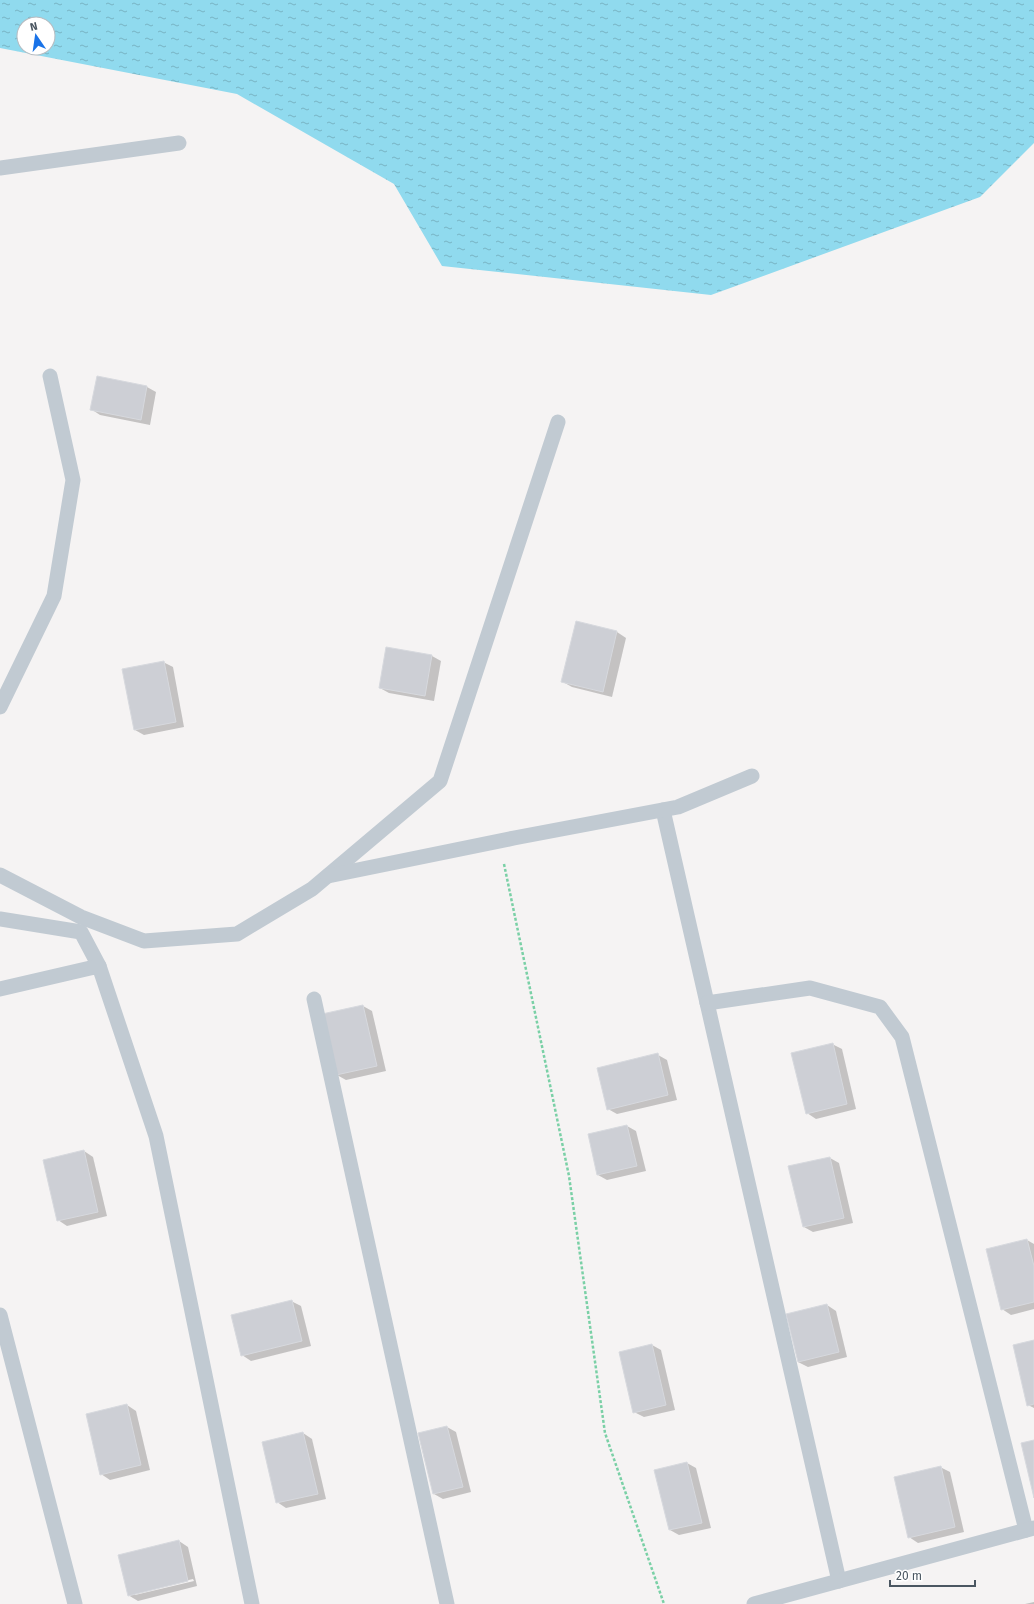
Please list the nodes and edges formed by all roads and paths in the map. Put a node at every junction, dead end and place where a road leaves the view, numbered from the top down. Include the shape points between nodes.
1 (179, 143) dead end
2 (0, 168) edge
3 (50, 376) dead end
4 (558, 422) dead end
5 (0, 707) edge
6 (752, 776) dead end
7 (663, 810) junction
8 (499, 841) junction
9 (0, 875) edge
10 (327, 876) junction
11 (80, 917) junction
12 (0, 919) edge
13 (81, 932) junction
14 (99, 966) junction
15 (0, 989) edge
16 (314, 999) dead end
17 (707, 1003) junction
18 (0, 1315) edge
19 (1030, 1529) edge
20 (839, 1581) junction
21 (75, 1604) edge
22 (252, 1604) edge
23 (447, 1604) edge
24 (664, 1604) edge
25 (754, 1604) edge

1 - 2 lane
3 - 5 lane via 73,480 54,596
4 - 10 lane via 440,781
6 - 7 lane via 678,808
7 - 8 lane
7 - 17 lane
8 - 10 lane
8 - 24 path via 569,1176 605,1433
9 - 11 lane
10 - 11 lane via 312,889 237,934 144,941
11 - 13 lane
12 - 13 lane
13 - 14 lane
14 - 15 lane
14 - 22 lane via 156,1136
16 - 23 lane
17 - 19 lane via 810,988 880,1007 902,1037
17 - 20 lane
18 - 21 lane
19 - 20 lane
20 - 25 lane

